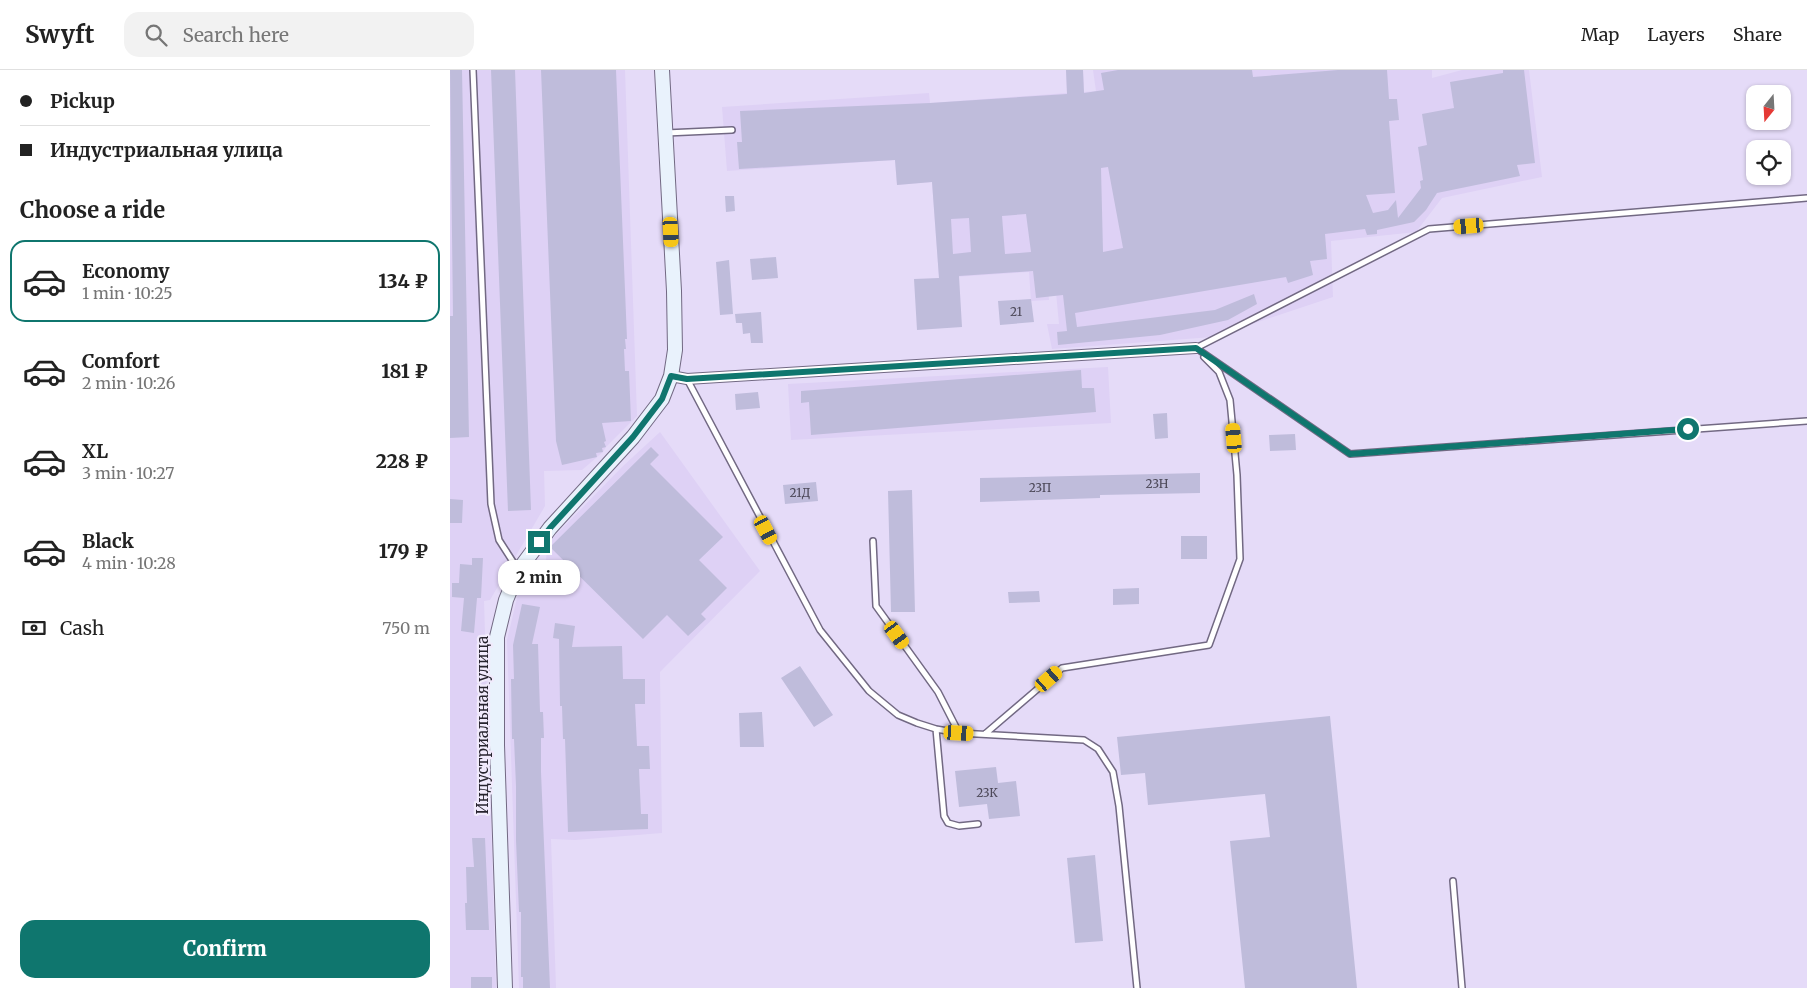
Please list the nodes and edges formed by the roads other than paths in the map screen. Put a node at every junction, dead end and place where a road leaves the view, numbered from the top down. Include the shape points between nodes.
1 (474, 70) edge
2 (662, 70) edge
3 (732, 130) dead end
4 (666, 133) junction
5 (1807, 198) edge
6 (1196, 348) junction
7 (671, 376) junction
8 (687, 379) junction
9 (1807, 420) edge
10 (873, 541) dead end
11 (518, 571) junction
12 (936, 729) junction
13 (959, 733) junction
14 (985, 734) junction
15 (978, 824) dead end
16 (1453, 881) dead end
17 (505, 988) edge
18 (1137, 988) edge
19 (1462, 988) edge

1 - 11 lane via 491,504 500,540
2 - 4 street, Индустриальная улица
3 - 4 lane
4 - 7 street, Индустриальная улица via 674,291 675,350
5 - 6 lane via 1429,229
6 - 8 street
6 - 9 lane via 1350,454
6 - 14 lane via 1219,372 1230,400 1238,475 1240,559 1209,644 1062,668
7 - 8 street
7 - 11 street, Индустриальная улица via 662,399 550,528
8 - 12 lane via 820,630 869,691 898,715
10 - 13 lane via 876,606 938,692
11 - 17 street, Индустриальная улица via 506,600 498,636 497,745
12 - 13 lane
12 - 15 lane via 944,816 948,823 959,826
13 - 14 lane
14 - 18 lane via 1084,740 1098,749 1114,772
16 - 19 lane

